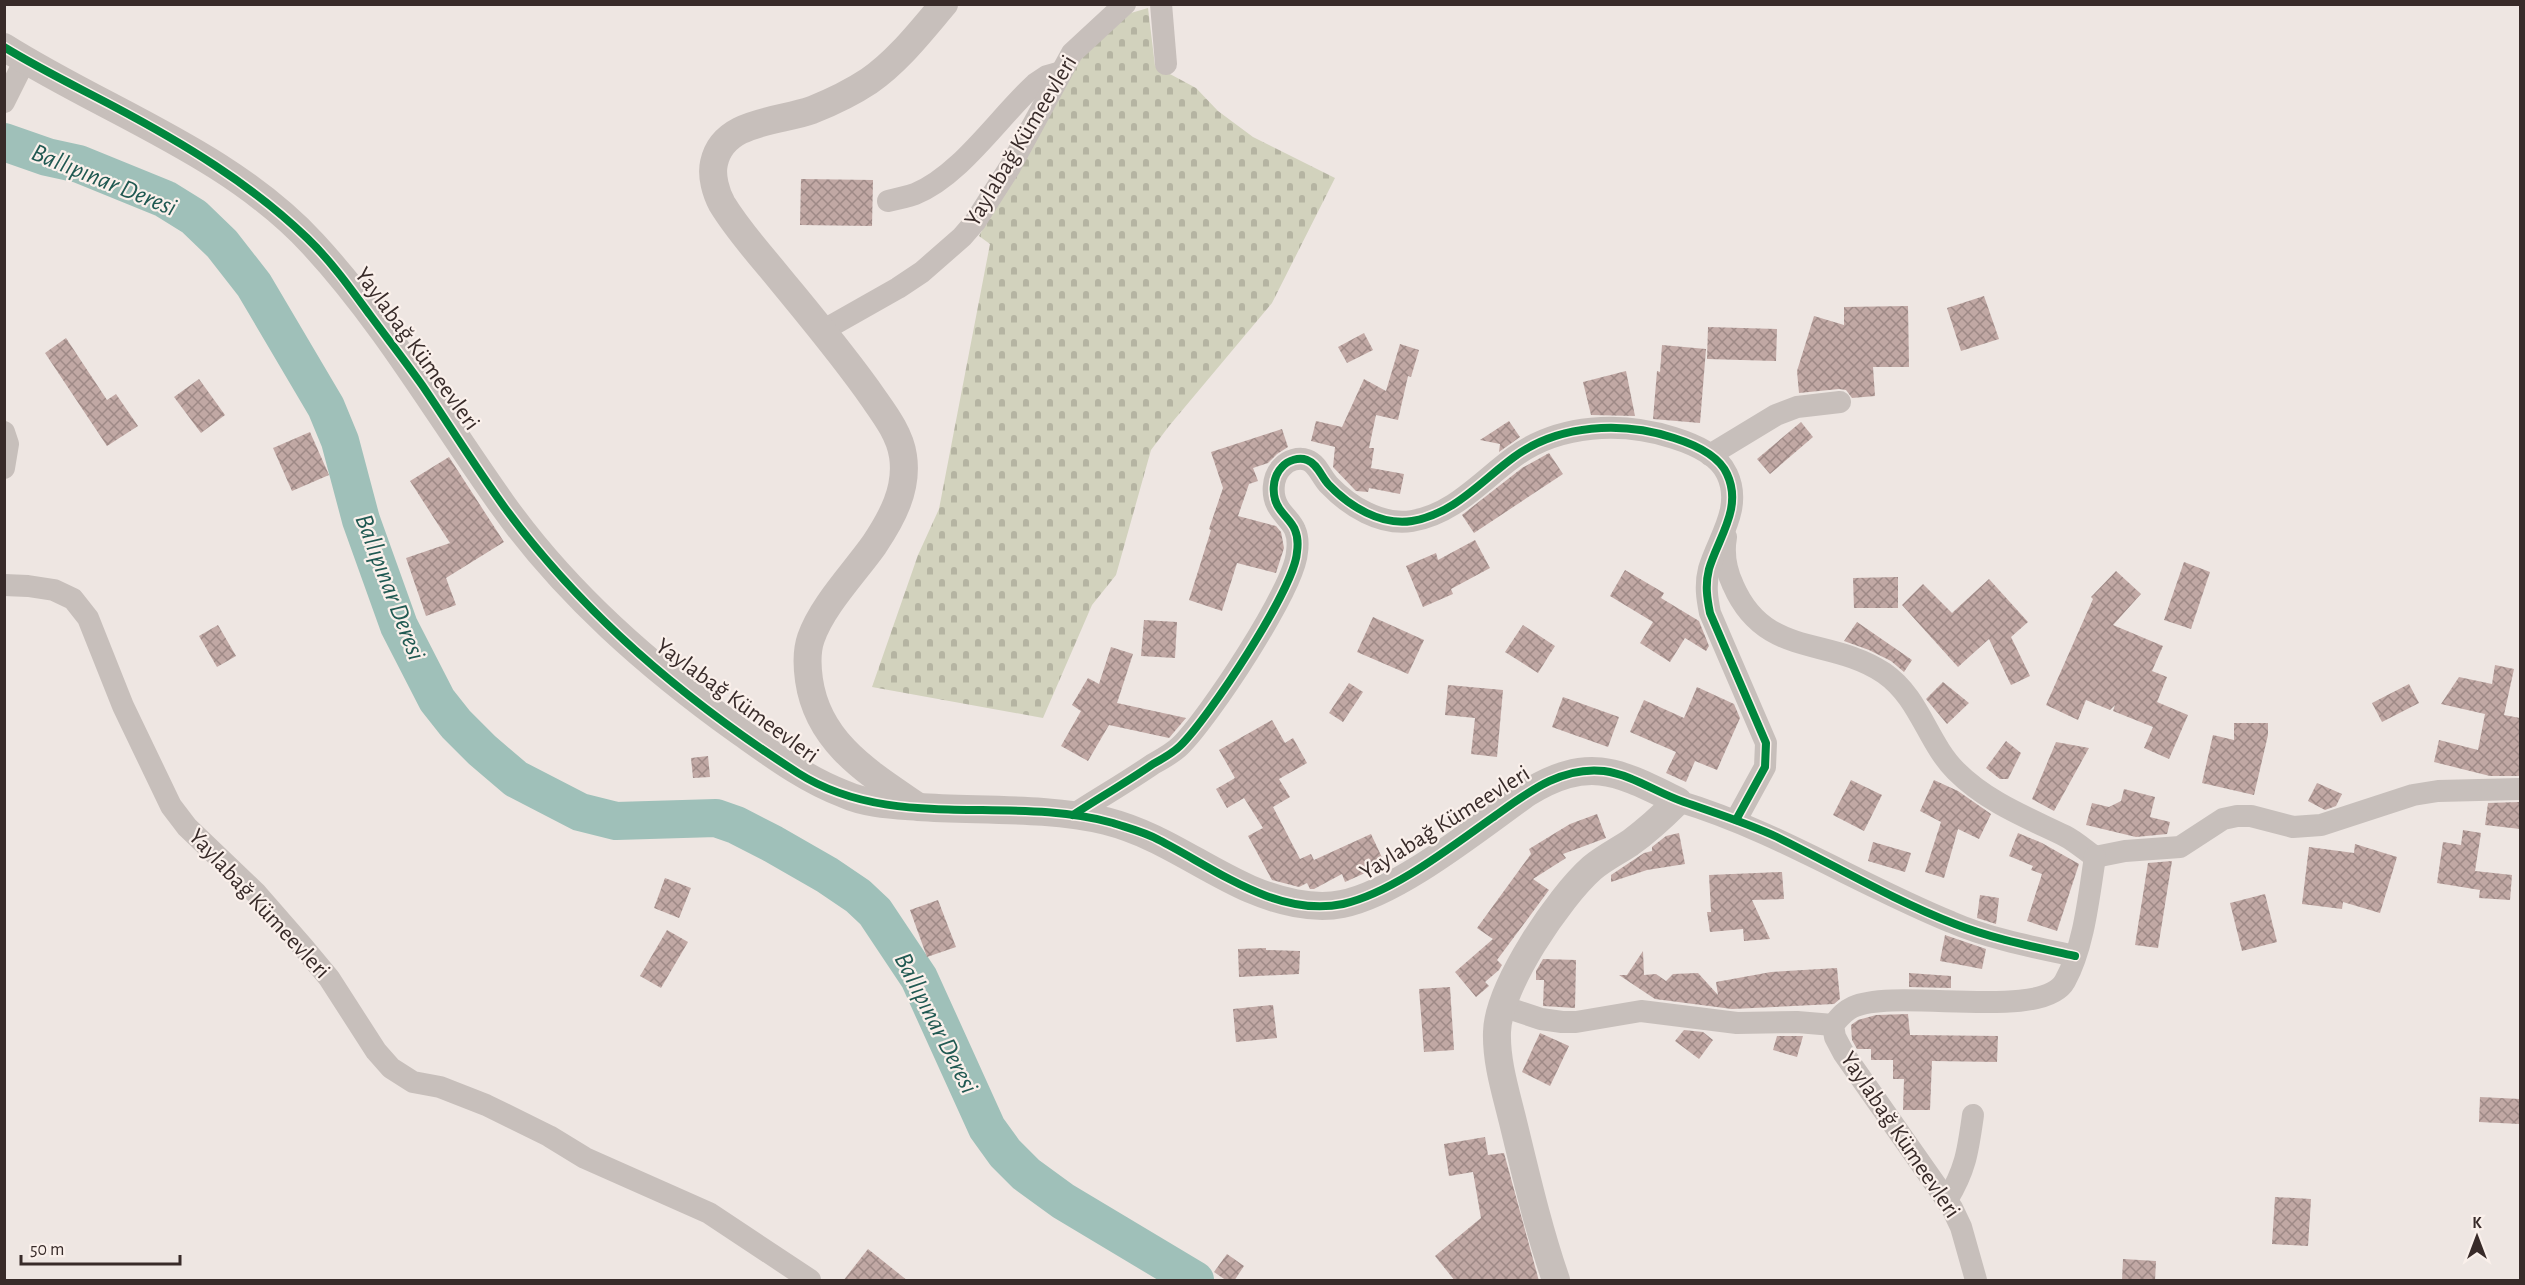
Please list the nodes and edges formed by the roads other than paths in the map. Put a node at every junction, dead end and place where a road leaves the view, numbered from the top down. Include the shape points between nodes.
1 (944, 4) edge
2 (1125, 4) edge
3 (1161, 4) edge
4 (15, 54) edge
5 (1166, 64) dead end
6 (1061, 72) junction
7 (4, 102) edge
8 (888, 201) dead end
9 (822, 331) junction
10 (1840, 402) dead end
11 (4, 432) edge
12 (1710, 455) junction
13 (4, 468) edge
14 (1730, 518) junction
15 (4, 585) edge
16 (2520, 789) edge
17 (1678, 801) junction
18 (919, 807) junction
19 (1073, 815) junction
20 (1736, 820) junction
21 (2095, 856) junction
22 (2075, 956) junction
23 (1502, 1006) junction
24 (1833, 1025) junction
25 (1973, 1115) dead end
26 (1947, 1200) junction
27 (810, 1281) edge
28 (1556, 1281) edge
29 (1977, 1281) edge

1 - 9 street, Yaylabağ Kümeevleri via 904,50 871,80 810,111 739,130 724,144 714,163 714,182 722,203
2 - 6 street, Yaylabağ Kümeevleri via 1082,43
3 - 5 street
4 - 7 street, Yaylabağ Kümeevleri
4 - 18 street, Yaylabağ Kümeevleri via 194,151 312,242 353,292 552,568 644,658 803,776 850,797
6 - 8 street via 1035,84 935,183 915,194
6 - 9 street, Yaylabağ Kümeevleri via 1010,168 962,237 922,272
9 - 18 street, Yaylabağ Kümeevleri via 895,432 903,455 903,484 897,506 881,533 826,610 811,638 807,662 811,693 822,724 841,747 864,769
10 - 12 street via 1797,407 1776,415
11 - 13 street via 8,444
12 - 14 street via 1727,473 1732,492
12 - 19 street via 1695,444 1660,433 1610,428 1568,431 1515,456 1442,512 1411,521 1371,516 1328,484 1305,459 1282,465 1274,487 1277,506 1294,527 1298,556 1280,600 1219,698 1180,746
14 - 20 street via 1709,570 1706,592 1710,613 1766,743 1765,767
14 - 21 street via 1724,547 1727,572 1738,598 1753,617 1772,633 1793,642 1861,660 1884,673 1904,690 1954,770 1978,792 2067,837
15 - 27 street, Yaylabağ Kümeevleri via 54,590 74,599 88,618 123,706 171,806 304,948 391,1068 413,1082 440,1087 486,1105 585,1158 709,1213
16 - 21 street via 2413,795 2307,827 2236,816 2223,819 2180,847
17 - 19 street, Yaylabağ Kümeevleri via 1607,771 1566,774 1527,793 1411,873 1369,895 1321,906 1252,890 1153,836
17 - 20 street, Yaylabağ Kümeevleri
17 - 23 street via 1579,882 1519,967
18 - 19 street, Yaylabağ Kümeevleri
20 - 22 street, Yaylabağ Kümeevleri via 1950,922
21 - 22 street, Yaylabağ Kümeevleri
22 - 24 street, Yaylabağ Kümeevleri via 2065,982 2056,992 2044,996 2015,1001 1880,1001 1852,1007
23 - 24 street, Yaylabağ Kümeevleri via 1562,1022 1641,1011 1737,1023
23 - 28 street via 1497,1030 1500,1063 1538,1224
24 - 26 street, Yaylabağ Kümeevleri via 1844,1054
25 - 26 street via 1966,1161
26 - 29 street, Yaylabağ Kümeevleri via 1961,1227

